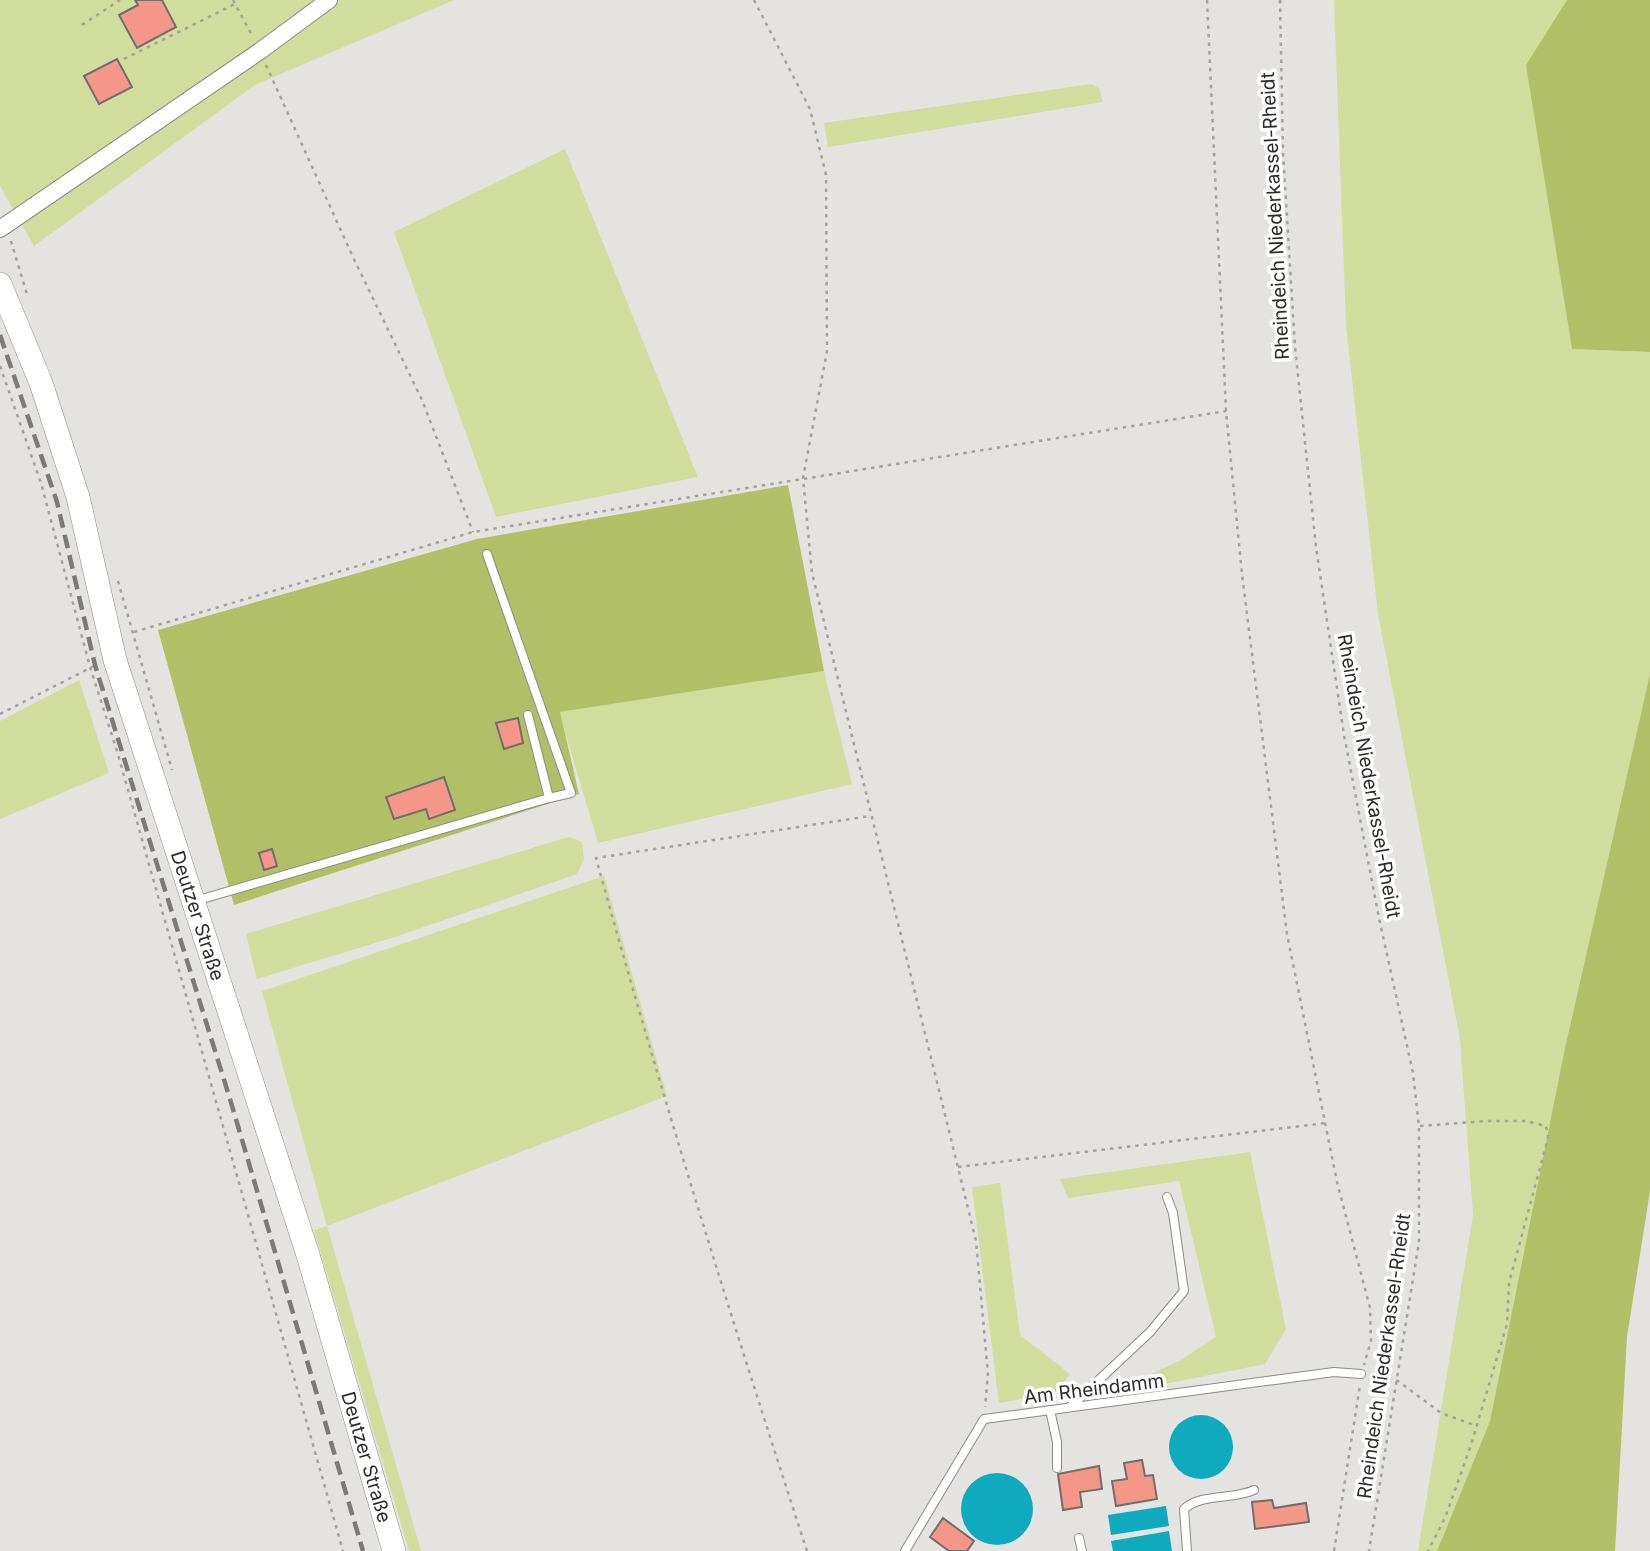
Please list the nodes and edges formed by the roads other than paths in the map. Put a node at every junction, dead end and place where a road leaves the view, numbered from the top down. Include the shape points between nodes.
1 (329, 0) edge
2 (0, 229) edge
3 (0, 284) edge
4 (487, 554) dead end
5 (528, 715) dead end
6 (549, 798) junction
7 (195, 901) junction
8 (1167, 1197) dead end
9 (1361, 1374) road end
10 (1070, 1407) junction
11 (1050, 1410) junction
12 (1057, 1468) dead end
13 (1254, 1490) dead end
14 (1079, 1538) dead end
15 (394, 1551) edge
16 (905, 1551) edge
17 (1082, 1551) edge
18 (1187, 1551) edge

1 - 2 street
3 - 7 street, Deutzer Straße via 41,383 78,497 115,660
4 - 6 lane via 571,793
5 - 6 lane
6 - 7 lane
7 - 15 street, Deutzer Straße via 308,1255
8 - 10 lane via 1184,1291 1150,1332
9 - 10 lane, Am Rheindamm via 1334,1372
10 - 11 lane, Am Rheindamm
11 - 12 lane
11 - 16 lane, Am Rheindamm via 984,1419
13 - 18 lane via 1201,1500 1184,1509
14 - 17 lane

